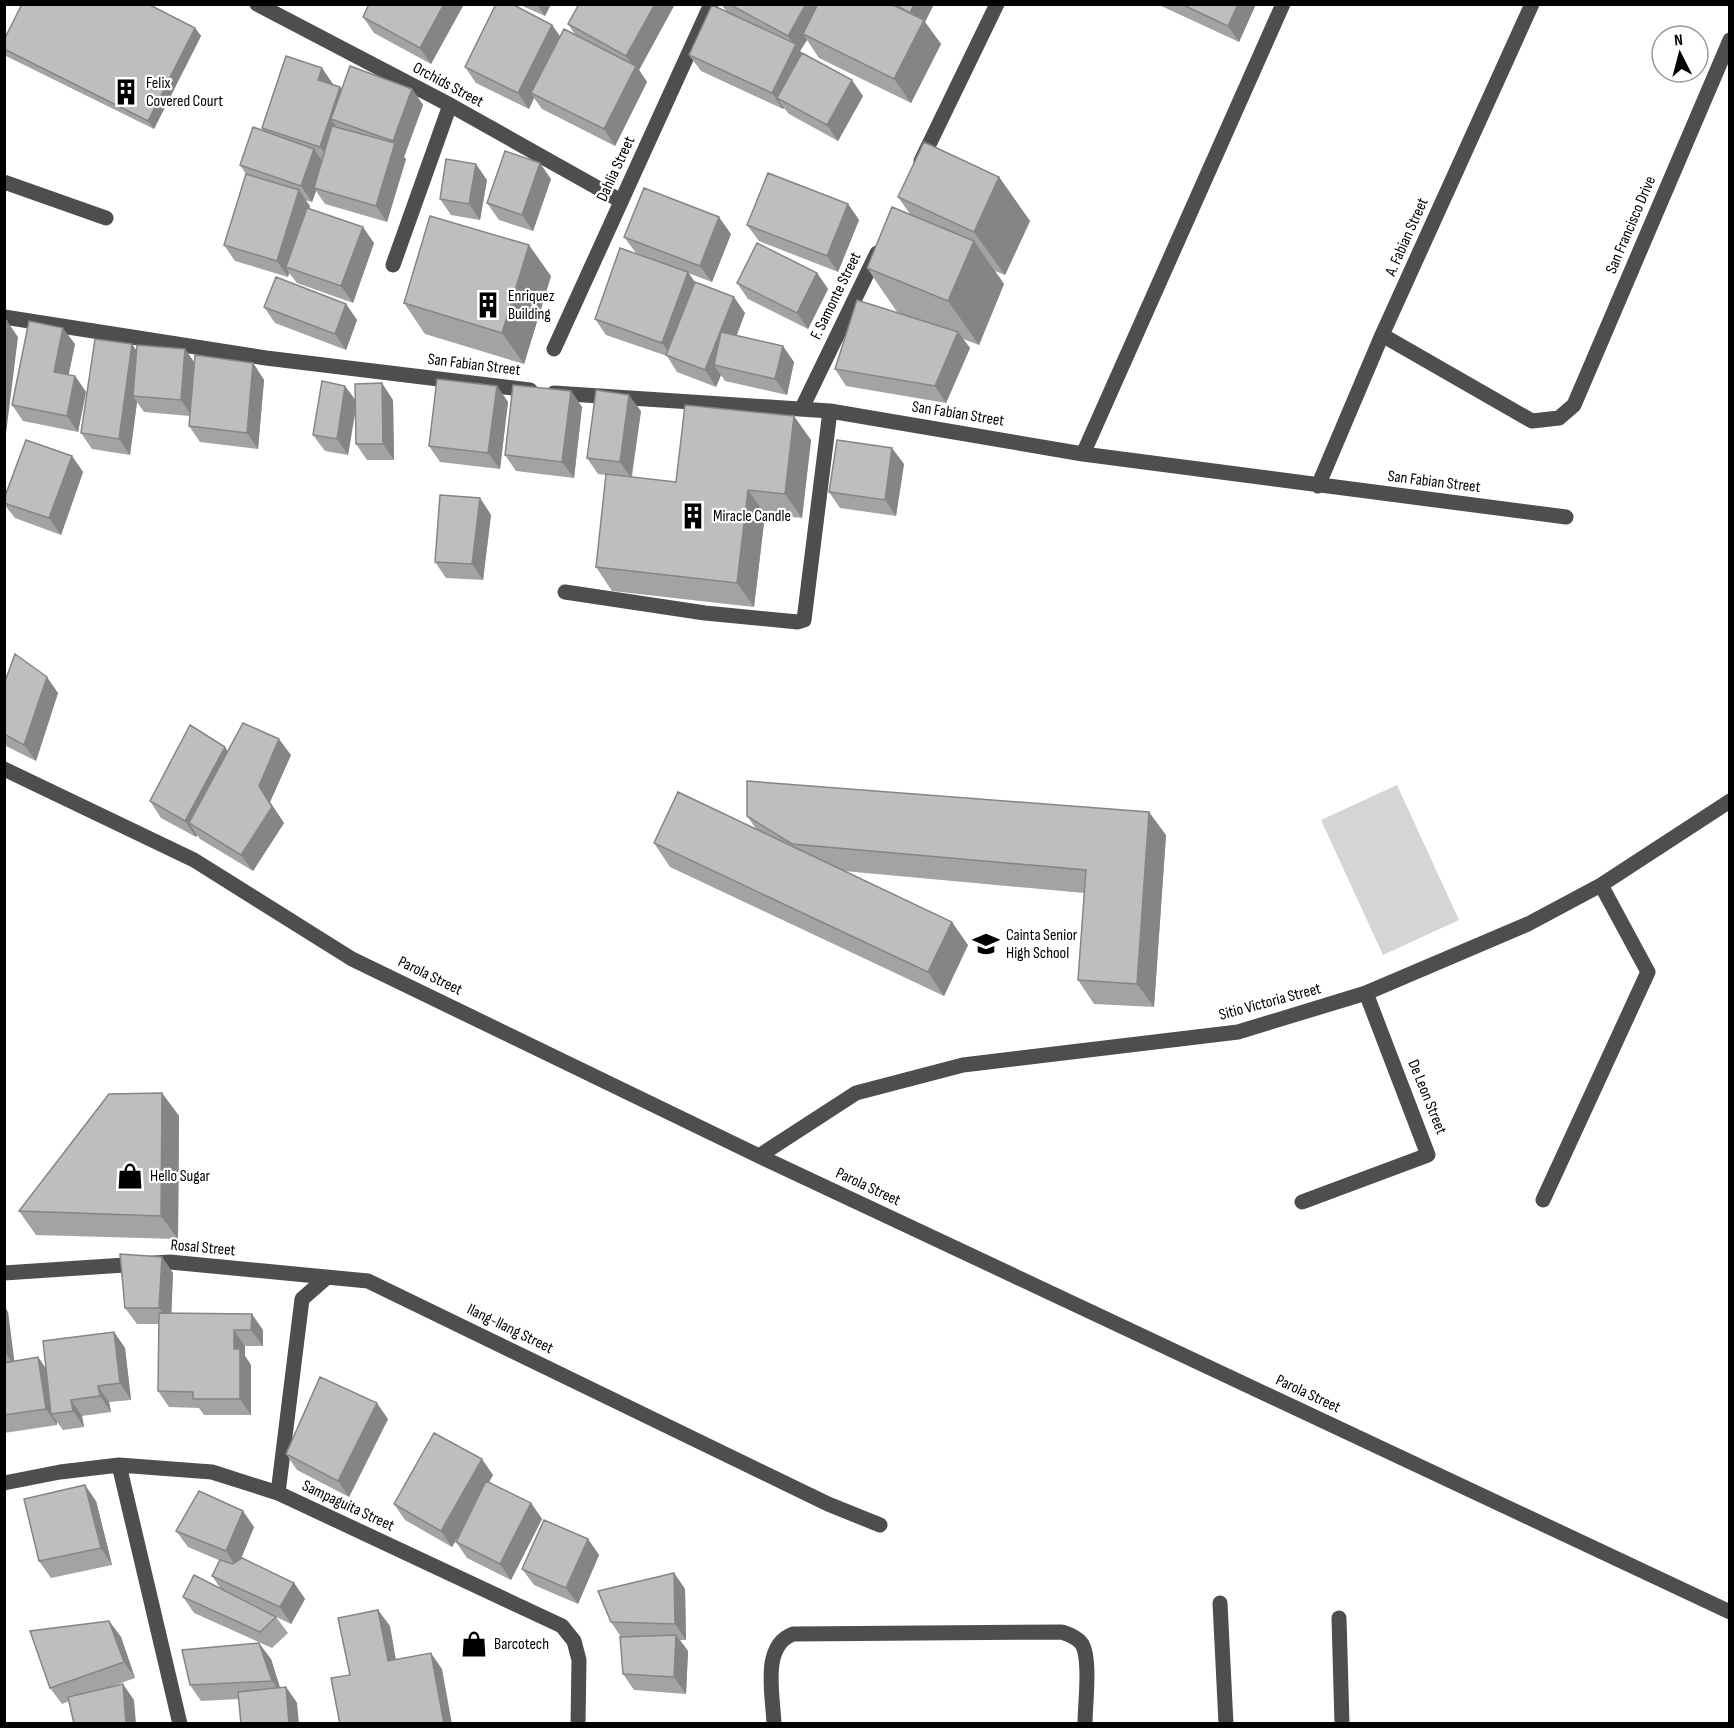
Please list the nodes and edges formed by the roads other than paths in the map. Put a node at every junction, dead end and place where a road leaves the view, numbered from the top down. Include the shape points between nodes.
1 (257, 4) edge
2 (711, 4) edge
3 (997, 4) edge
4 (1283, 4) edge
5 (1532, 4) edge
6 (1730, 40) edge
7 (450, 105) junction
8 (915, 174) edge
9 (4, 182) edge
10 (621, 201) junction
11 (106, 218) dead end
12 (884, 238) edge
13 (393, 266) dead end
14 (4, 317) edge
15 (1382, 335) junction
16 (554, 349) dead end
17 (802, 408) junction
18 (830, 411) junction
19 (1083, 453) junction
20 (1318, 486) junction
21 (1566, 517) dead end
22 (565, 592) dead end
23 (4, 769) edge
24 (1730, 801) edge
25 (1601, 885) junction
26 (1366, 993) junction
27 (759, 1156) junction
28 (1543, 1200) dead end
29 (1302, 1202) dead end
30 (4, 1273) edge
31 (326, 1278) junction
32 (119, 1465) junction
33 (4, 1483) edge
34 (278, 1493) junction
35 (880, 1525) dead end
36 (1220, 1603) dead end
37 (1730, 1611) edge
38 (1339, 1618) dead end
39 (180, 1724) edge
40 (578, 1724) edge
41 (774, 1724) edge
42 (1085, 1724) edge
43 (1226, 1724) edge
44 (1342, 1724) edge

1 - 7 street, Orchids Street
2 - 10 street, Dahlia Street
3 - 8 street
4 - 19 street
5 - 15 street, A. Fabian Street
6 - 15 street, San Francisco Drive via 1574,405 1559,418 1532,421
7 - 10 street, Orchids Street
7 - 13 street
9 - 11 street
10 - 16 street, Dahlia Street
12 - 17 street, F. Samonte Street
14 - 17 street, San Fabian Street via 266,358 558,393
15 - 20 street, A. Fabian Street
17 - 18 street, San Fabian Street
18 - 19 street, San Fabian Street
18 - 22 street via 804,620 705,613
19 - 20 street, San Fabian Street
20 - 21 street, San Fabian Street
23 - 27 street, Parola Street via 194,860 352,959
24 - 25 street, Sitio Victoria Street
25 - 26 street, Sitio Victoria Street via 1528,924
25 - 28 street via 1648,972
26 - 27 street, Sitio Victoria Street via 1238,1032 963,1065 856,1093
26 - 29 street, De Leon Street via 1428,1155
27 - 37 street, Parola Street
30 - 31 street, Rosal Street via 170,1262
31 - 34 street via 302,1299
31 - 35 street, Ilang-llang Street via 369,1281 828,1504
32 - 33 street, Sampaguita Street
32 - 34 street, Sampaguita Street via 212,1472
32 - 39 street
34 - 40 street, Sampaguita Street via 562,1626 574,1641 579,1660
36 - 43 street
38 - 44 street
41 - 42 street via 772,1658 782,1638 793,1634 1062,1632 1073,1635 1085,1654

